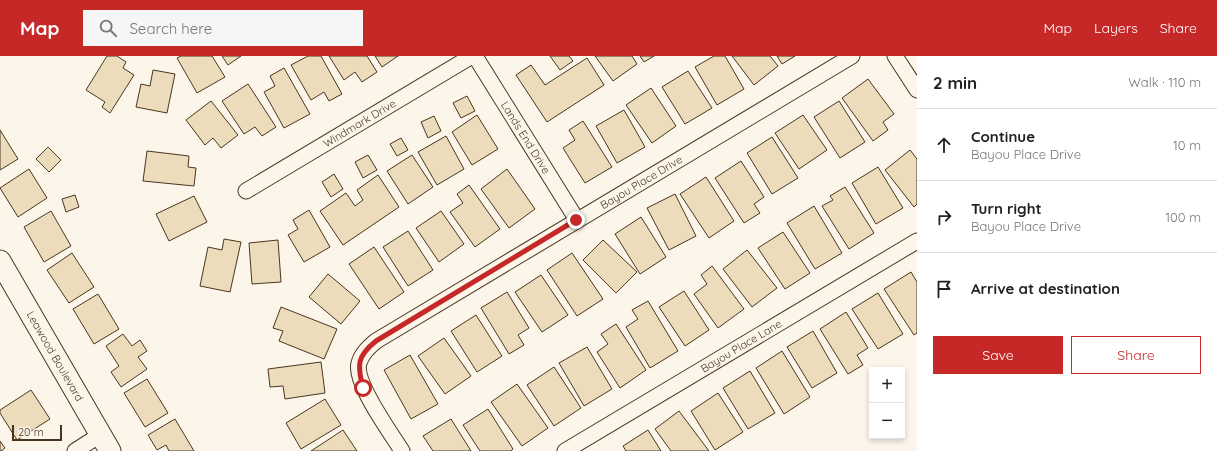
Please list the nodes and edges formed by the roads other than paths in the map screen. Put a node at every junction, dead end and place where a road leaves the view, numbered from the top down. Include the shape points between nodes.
1 (473, 56) edge
2 (852, 56) edge
3 (895, 56) edge
4 (917, 90) edge
5 (246, 191) dead end
6 (576, 220) junction
7 (917, 241) edge
8 (0, 261) edge
9 (105, 443) edge
10 (75, 451) edge
11 (402, 451) edge
12 (565, 451) edge

1 - 5 street, Windmark Drive
1 - 6 street, Lands End Drive
2 - 6 street, Bayou Place Drive
3 - 4 street
6 - 11 street, Bayou Place Drive via 365,350 359,364 363,388
7 - 12 street, Bayou Place Lane
8 - 9 street, Leawood Boulevard
9 - 10 street

